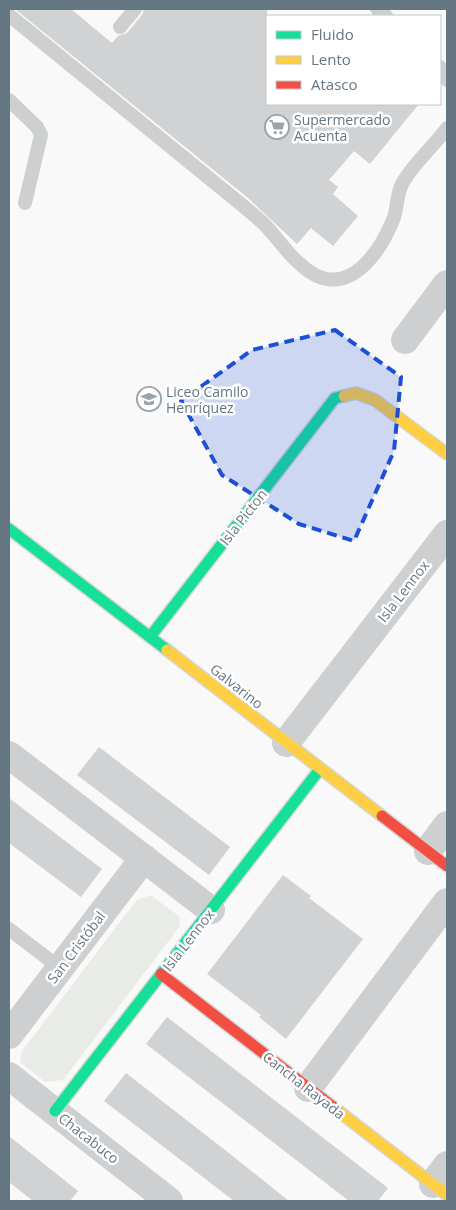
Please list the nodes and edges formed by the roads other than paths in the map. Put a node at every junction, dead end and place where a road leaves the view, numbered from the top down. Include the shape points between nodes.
1 (135, 9) edge
2 (9, 15) edge
3 (120, 26) dead end
4 (441, 69) edge
5 (447, 80) edge
6 (9, 100) edge
7 (447, 128) edge
8 (25, 203) dead end
9 (444, 295) edge
10 (405, 340) dead end
11 (447, 454) edge
12 (9, 529) edge
13 (447, 534) edge
14 (150, 637) junction
15 (286, 743) junction
16 (9, 754) edge
17 (320, 769) junction
18 (447, 825) edge
19 (144, 858) junction
20 (438, 858) edge
21 (447, 902) edge
22 (211, 910) junction
23 (9, 929) edge
24 (60, 968) junction
25 (161, 974) junction
26 (9, 1035) edge
27 (9, 1076) edge
28 (308, 1088) junction
29 (54, 1111) junction
30 (442, 1182) edge
31 (169, 1201) edge

1 - 3 lane
2 - 7 lane via 242,205 264,224 290,256 311,273 331,280 348,276 365,266 381,246 394,218 396,197 403,182
4 - 5 lane
6 - 8 lane via 41,135
9 - 10 street
11 - 14 street, Isla Picton via 375,400 356,393 335,398
12 - 14 street, Galvarino
13 - 15 street, Isla Lennox
14 - 15 street, Galvarino
15 - 17 street, Galvarino
16 - 19 street
17 - 20 street, Galvarino
17 - 22 street, Isla Lennox
18 - 20 street
19 - 22 street
19 - 24 street, San Cristóbal
21 - 28 street
22 - 25 street, Isla Lennox
23 - 24 lane
24 - 26 street, San Cristóbal
25 - 28 street, Cancha Rayada
25 - 29 street, Isla Lennox
27 - 29 street, Chacabuco
28 - 30 street, Cancha Rayada
29 - 31 street, Chacabuco

